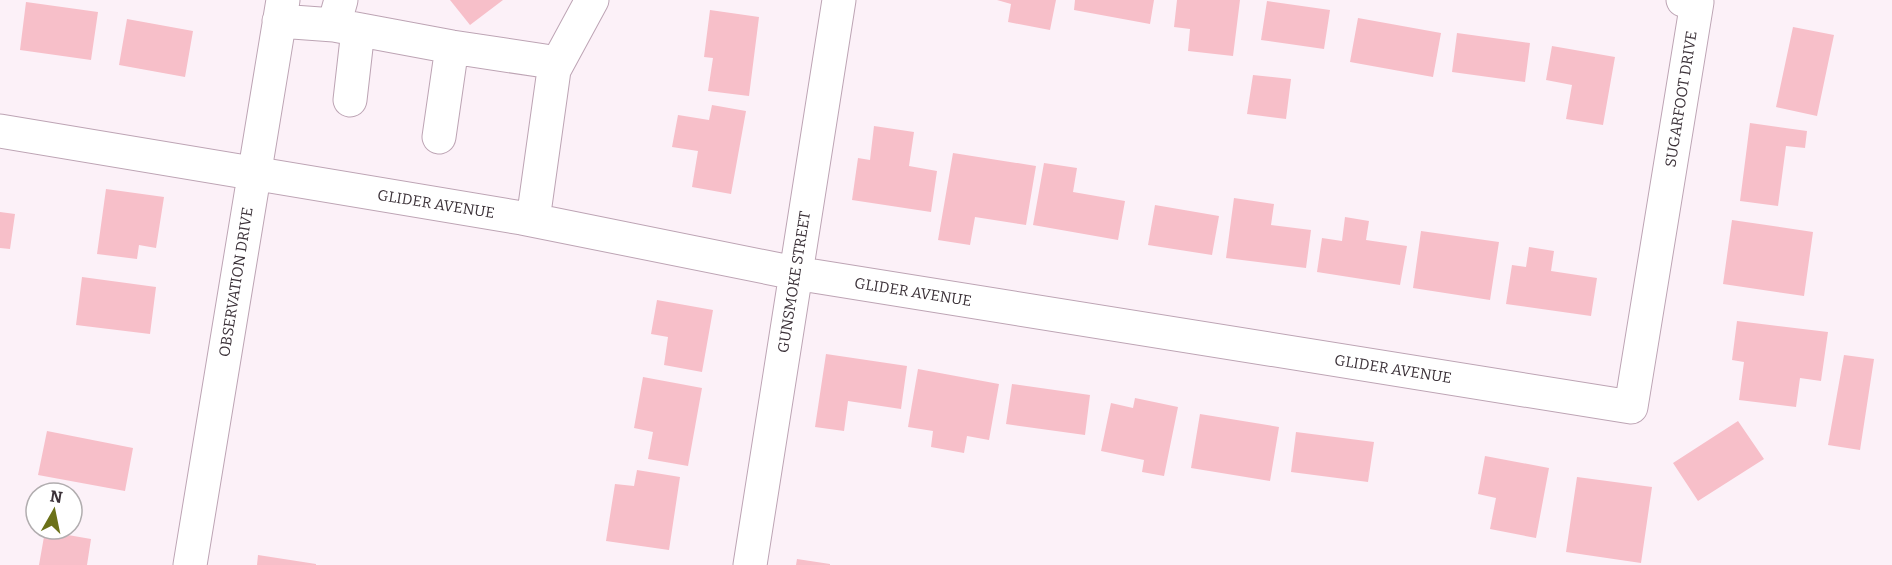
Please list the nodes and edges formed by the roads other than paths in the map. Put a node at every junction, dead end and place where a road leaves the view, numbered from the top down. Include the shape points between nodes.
1 (592, 0) edge
2 (839, 0) edge
3 (1683, 0) edge
4 (281, 10) edge
5 (344, 18) edge
6 (452, 47) junction
7 (554, 70) junction
8 (350, 100) dead end
9 (0, 131) edge
10 (439, 137) dead end
11 (254, 175) junction
12 (1664, 209) joint
13 (533, 220) junction
14 (795, 273) junction
15 (190, 565) edge
16 (750, 565) edge

1 - 7 street
2 - 14 street, GUNSMOKE STREET
3 - 12 street, SUGARFOOT DRIVE via 1697,2
4 - 5 street
4 - 11 street, OBSERVATION DRIVE
5 - 6 street
5 - 8 street
6 - 7 street via 545,60
6 - 10 street
7 - 13 street
9 - 11 street, GLIDER AVENUE
11 - 13 street, GLIDER AVENUE
11 - 15 street, OBSERVATION DRIVE
12 - 14 street, GLIDER AVENUE via 1631,407
13 - 14 street, GLIDER AVENUE
14 - 16 street, GUNSMOKE STREET

